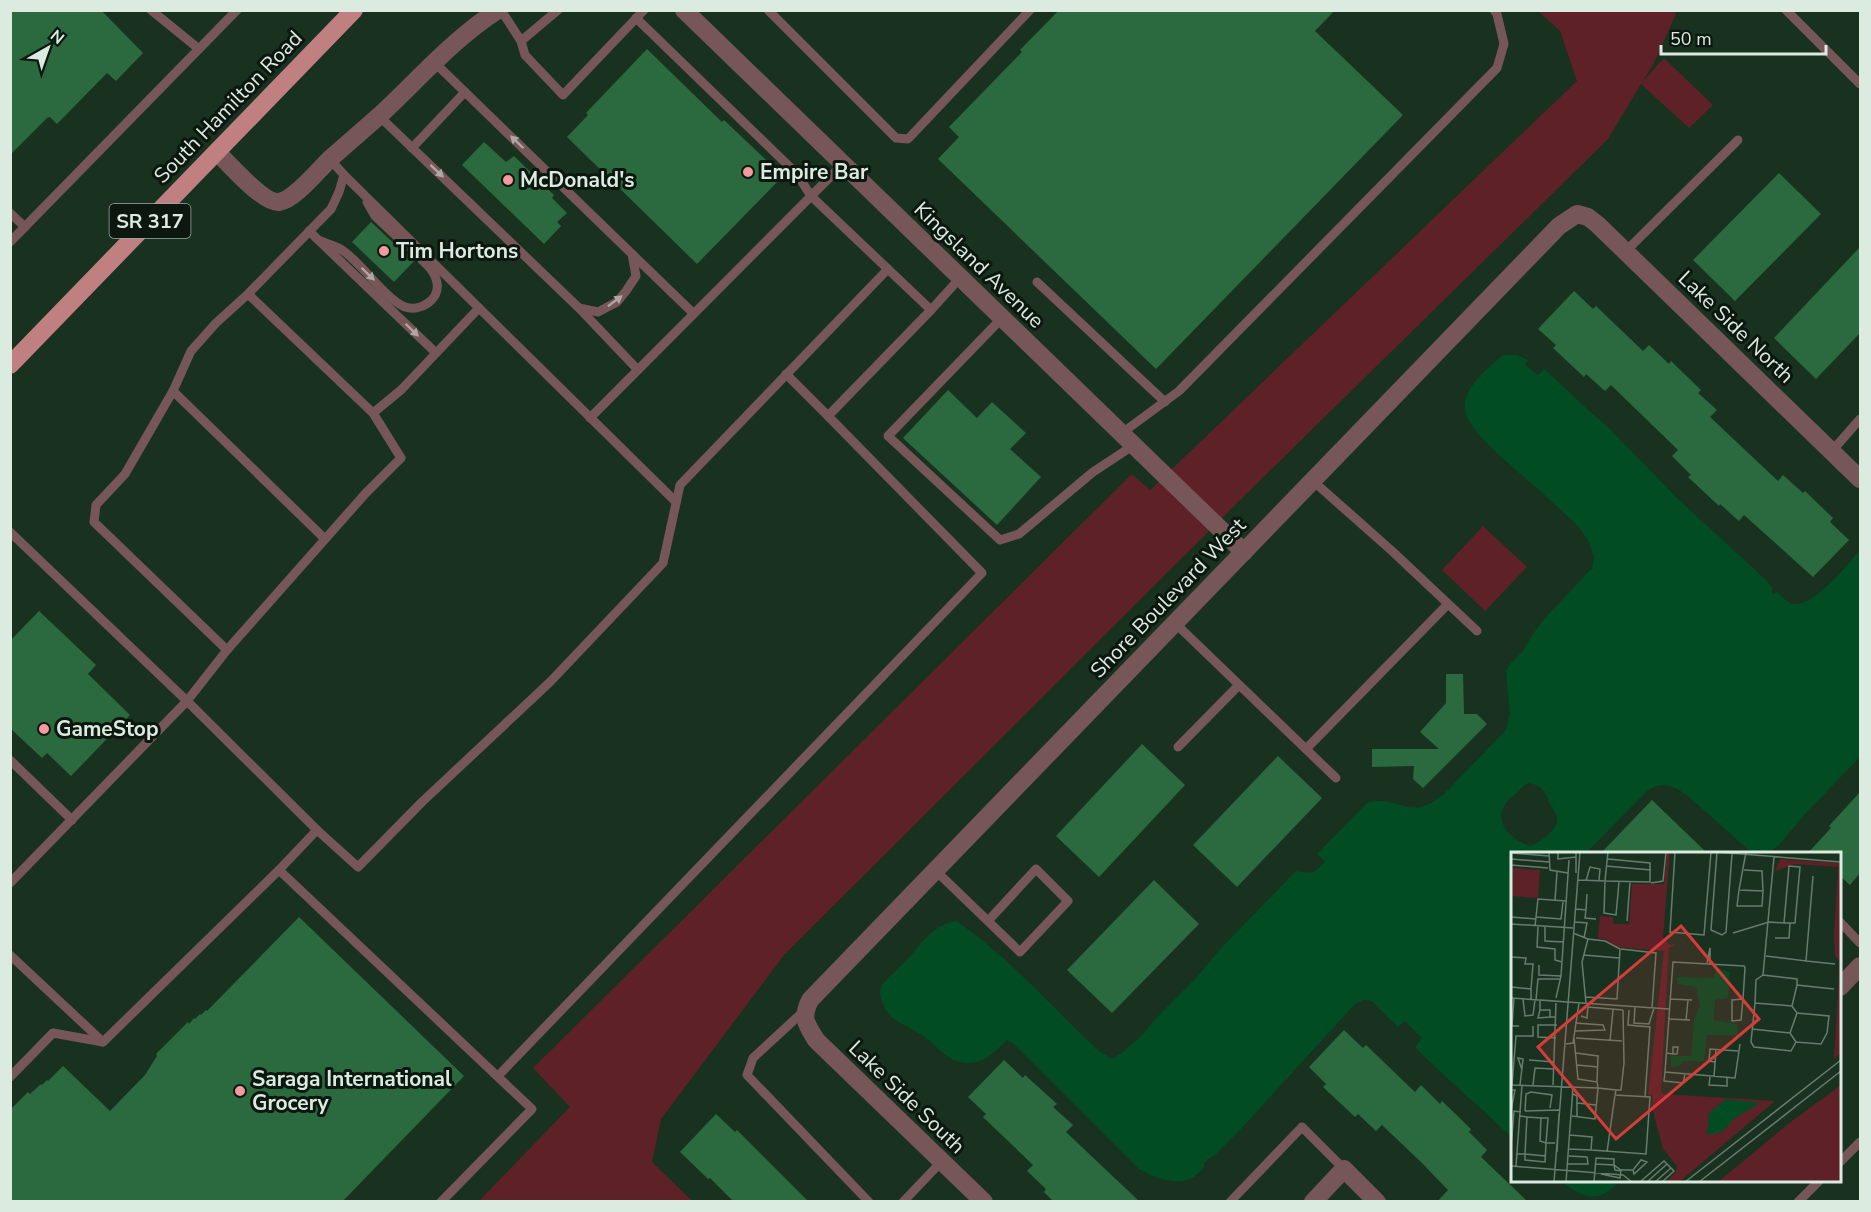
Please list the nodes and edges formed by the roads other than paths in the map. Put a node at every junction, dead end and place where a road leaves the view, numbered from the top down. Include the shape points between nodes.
1 (151, 10) edge
2 (237, 10) edge
3 (354, 10) edge
4 (500, 10) edge
5 (558, 10) edge
6 (644, 10) edge
7 (684, 10) edge
8 (768, 10) edge
9 (1030, 10) edge
10 (1494, 10) edge
11 (1786, 10) edge
12 (636, 18) junction
13 (521, 41) junction
14 (199, 49) junction
15 (434, 62) junction
16 (1860, 84) edge
17 (465, 92) junction
18 (379, 116) junction
19 (1738, 140) dead end
20 (412, 147) junction
21 (217, 152) junction
22 (330, 159) junction
23 (843, 164) junction
24 (344, 176) junction
25 (811, 196) junction
26 (366, 197) junction
27 (10, 213) edge
28 (1577, 214) joint
29 (26, 226) junction
30 (309, 231) junction
31 (321, 241) junction
32 (10, 242) edge
33 (1626, 251) junction
34 (632, 254) junction
35 (888, 269) junction
36 (960, 278) junction
37 (1037, 282) dead end
38 (248, 294) junction
39 (479, 308) junction
40 (579, 308) junction
41 (931, 309) junction
42 (693, 314) junction
43 (1002, 318) junction
44 (436, 353) junction
45 (10, 365) edge
46 (637, 369) junction
47 (786, 374) junction
48 (173, 391) junction
49 (1165, 402) junction
50 (373, 414) junction
51 (828, 416) junction
52 (590, 418) junction
53 (1860, 419) edge
54 (1128, 439) junction
55 (1832, 451) junction
56 (1858, 472) edge
57 (1313, 481) junction
58 (676, 502) junction
59 (11, 533) edge
60 (326, 539) junction
61 (1244, 552) junction
62 (1448, 604) junction
63 (1175, 623) junction
64 (1477, 631) dead end
65 (226, 650) junction
66 (1239, 685) junction
67 (187, 701) junction
68 (1178, 747) dead end
69 (1306, 749) junction
70 (10, 760) edge
71 (1336, 778) dead end
72 (72, 820) junction
73 (317, 830) junction
74 (279, 870) junction
75 (936, 871) junction
76 (10, 883) edge
77 (988, 921) junction
78 (1841, 924) edge
79 (1860, 943) edge
80 (10, 955) edge
81 (1860, 966) edge
82 (1841, 985) edge
83 (805, 1015) junction
84 (103, 1042) junction
85 (498, 1076) junction
86 (10, 1077) edge
87 (1860, 1142) edge
88 (1841, 1160) edge
89 (942, 1161) junction
90 (1344, 1169) junction
91 (1818, 1182) edge
92 (441, 1202) edge
93 (869, 1202) edge
94 (903, 1202) edge
95 (984, 1202) edge
96 (1230, 1202) edge
97 (1313, 1202) edge
98 (1377, 1202) edge
99 (1798, 1202) edge

1 - 14 lane
2 - 14 lane
3 - 21 main road, South Hamilton Road / SR 317
4 - 13 lane
4 - 15 street via 479,22
5 - 13 lane
6 - 12 lane
7 - 23 street, Kingsland Avenue
8 - 9 lane via 896,138 908,139
10 - 49 lane via 1504,44 1497,68
11 - 16 lane
12 - 13 lane via 563,95 525,55
12 - 25 lane via 797,174
14 - 29 lane
15 - 17 lane
15 - 18 street
17 - 20 lane
34 -> 17 lane
18 - 20 lane
18 - 22 street
19 - 33 lane
20 -> 40 lane
21 - 22 street via 261,194 280,202 293,195
21 - 45 main road, South Hamilton Road / SR 317
22 - 24 lane
23 - 25 lane
23 - 36 street, Kingsland Avenue
24 - 26 lane
24 - 30 lane via 331,209
25 - 35 lane
25 - 42 lane
31 -> 26 lane via 342,249 405,306 415,308 431,301 437,293 434,274 375,216
26 - 39 lane
27 - 29 lane
28 - 33 street, Lake Side North via 1588,217
28 - 57 street, Shore Boulevard West via 1559,226
29 - 32 lane
30 - 31 lane
30 - 38 lane
31 -> 44 lane
33 - 55 street, Lake Side North
40 -> 34 lane via 598,312 617,302 636,276
34 - 42 lane
35 - 41 lane
35 - 47 lane
36 - 41 lane
36 - 43 street, Kingsland Avenue
37 - 49 lane
38 - 48 lane via 191,351
38 - 50 lane
39 - 44 lane
39 - 52 lane
40 - 46 lane
41 - 51 lane
42 - 46 lane
43 - 54 street, Kingsland Avenue
43 - 54 lane via 888,436 999,540 1019,534
44 - 50 lane
46 - 52 lane
47 - 51 lane
47 - 58 lane via 680,485
48 - 60 lane
48 - 65 lane via 125,474 96,506 94,522
49 - 54 lane
50 - 60 lane via 400,458
51 - 85 lane via 982,573
52 - 58 lane
53 - 55 lane
54 - 61 street, Kingsland Avenue
55 - 56 street, Lake Side North
57 - 61 street, Shore Boulevard West
57 - 62 lane
58 - 73 lane via 663,563 550,682 358,867
59 - 67 lane
60 - 65 lane
61 - 63 street, Shore Boulevard West
62 - 64 lane
62 - 69 lane
63 - 66 lane
63 - 75 street, Shore Boulevard West
65 - 67 lane
66 - 68 lane
66 - 69 lane
67 - 72 lane
67 - 73 lane
69 - 71 lane
70 - 72 lane
72 - 76 lane
73 - 74 lane
74 - 84 lane
74 - 85 lane
75 - 77 lane
75 - 83 street, Shore Boulevard West via 810,1000
77 - 77 lane via 1020,952 1068,900 1036,869
78 - 79 lane
80 - 84 lane
81 - 82 street
83 - 89 street, Lake Side South via 816,1040
83 - 93 lane via 753,1058 747,1075
84 - 86 lane via 53,1033
85 - 92 lane via 532,1109
87 - 88 lane
89 - 94 lane
89 - 95 street, Lake Side South
90 - 96 lane via 1302,1127
90 - 97 street
90 - 98 street
91 - 99 lane

